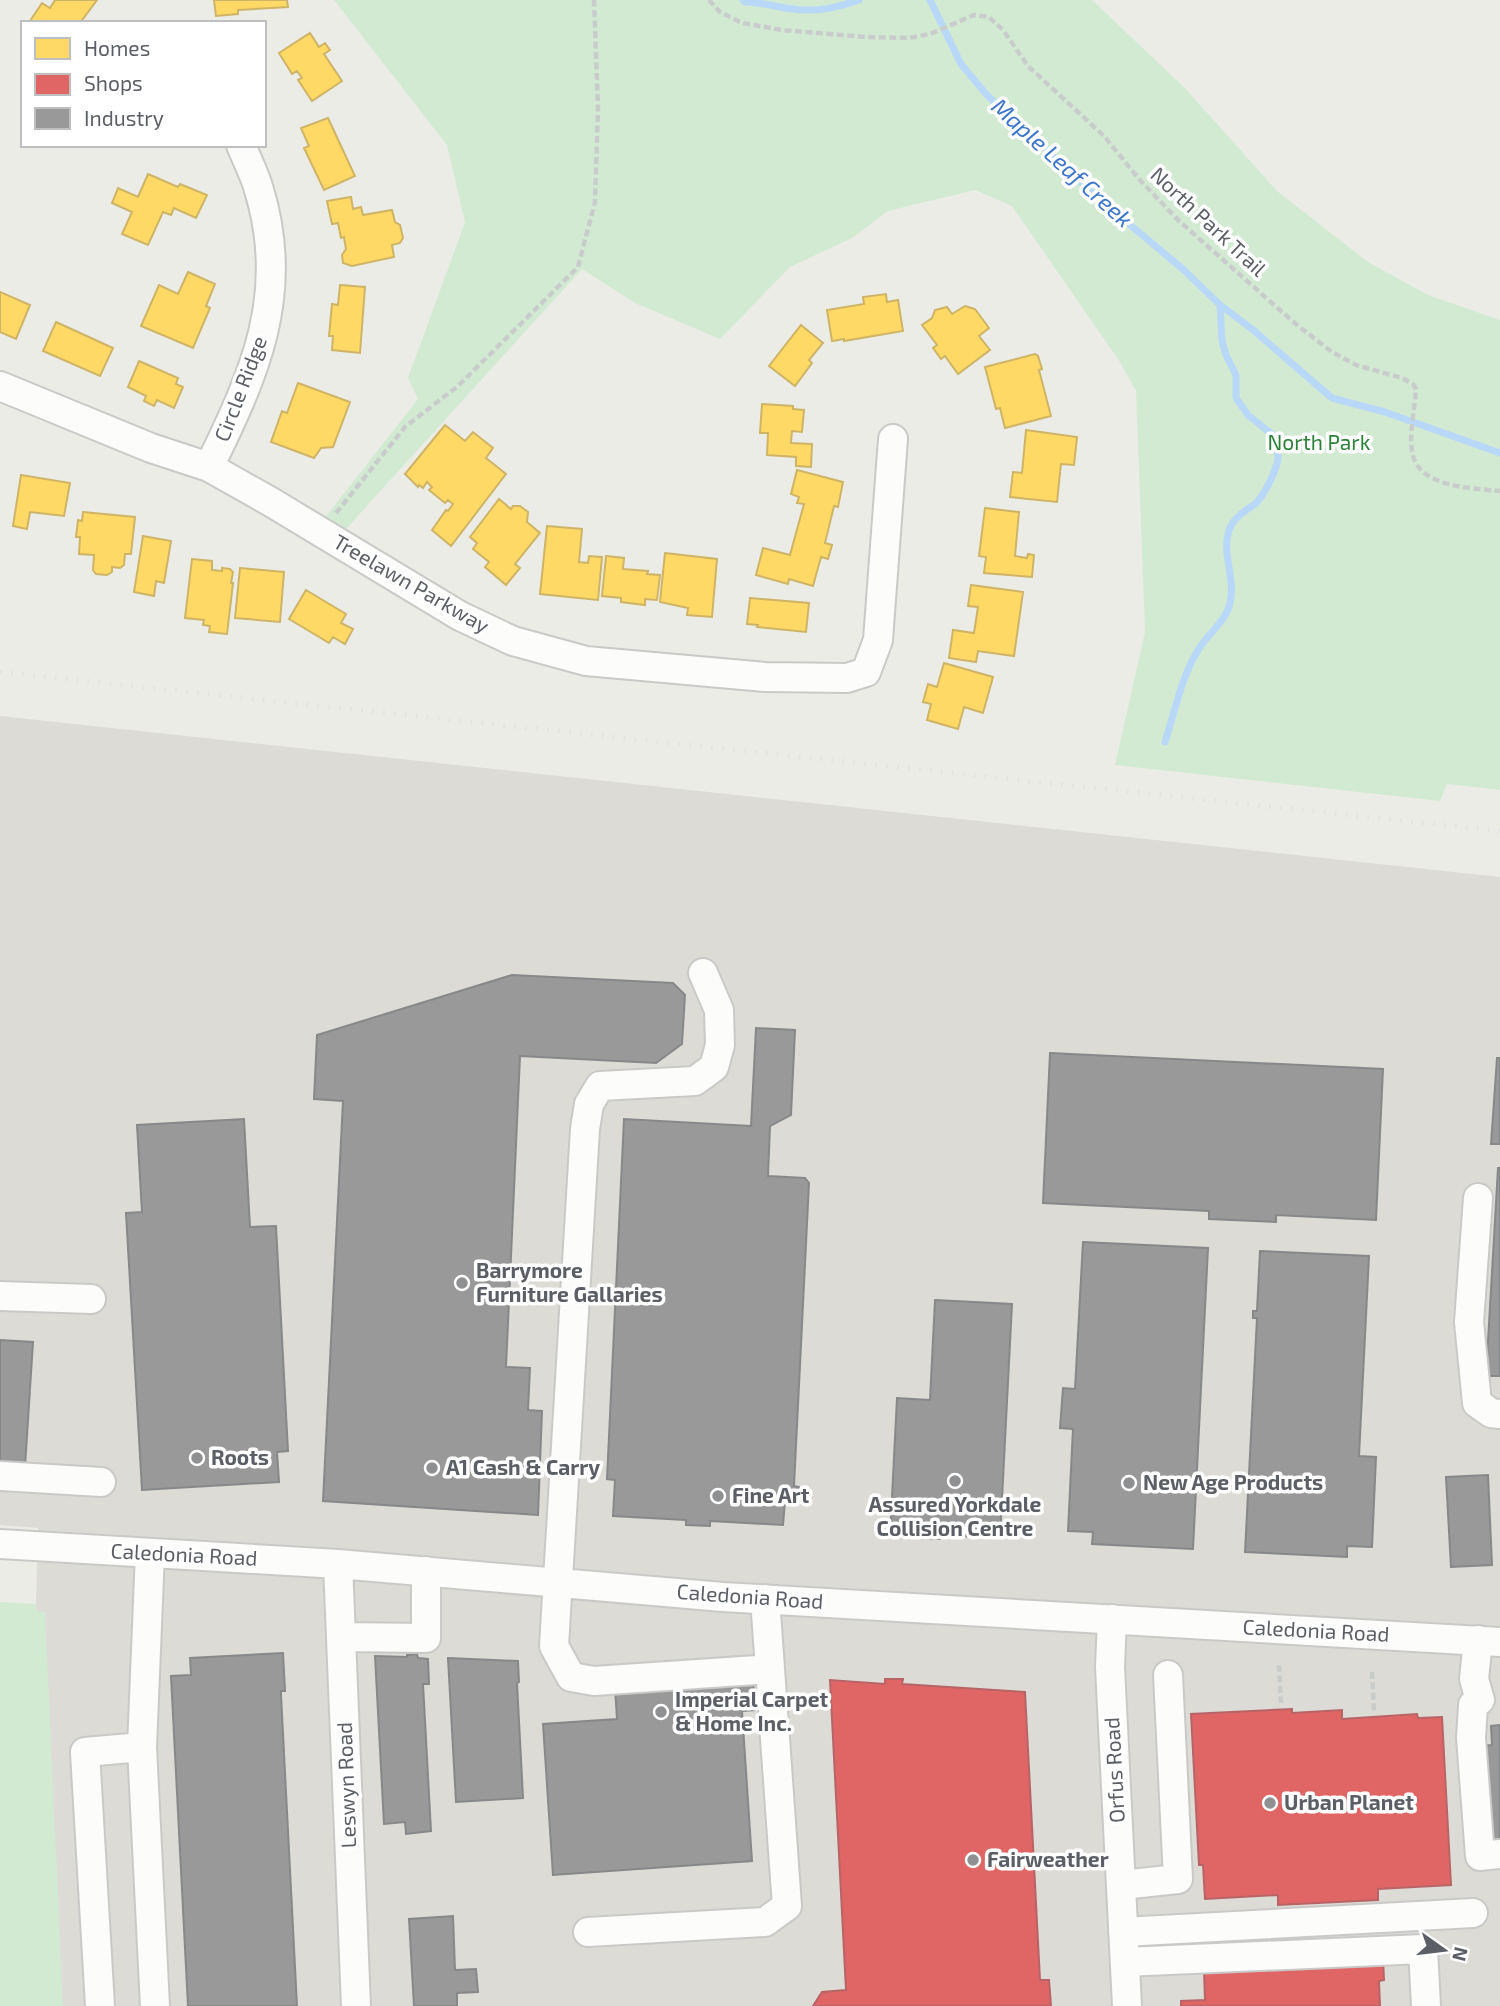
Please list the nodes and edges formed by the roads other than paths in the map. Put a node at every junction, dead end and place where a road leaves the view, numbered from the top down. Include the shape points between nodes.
1 (242, 147) edge
2 (0, 386) edge
3 (893, 439) dead end
4 (209, 467) junction
5 (703, 973) dead end
6 (1478, 1198) dead end
7 (0, 1296) edge
8 (91, 1299) dead end
9 (1500, 1414) edge
10 (0, 1476) edge
11 (101, 1482) dead end
12 (0, 1544) edge
13 (150, 1553) junction
14 (338, 1564) junction
15 (426, 1571) junction
16 (556, 1582) junction
17 (765, 1599) junction
18 (1112, 1619) junction
19 (341, 1637) junction
20 (1489, 1641) edge
21 (770, 1669) junction
22 (1168, 1675) dead end
23 (142, 1747) junction
24 (1500, 1854) edge
25 (1121, 1885) junction
26 (1474, 1913) dead end
27 (588, 1932) dead end
28 (1123, 1932) junction
29 (1125, 1962) junction
30 (100, 2006) edge
31 (155, 2006) edge
32 (356, 2006) edge
33 (1127, 2006) edge
34 (1426, 2006) edge

1 - 4 street, Circle Ridge via 267,228 273,272 269,313 253,369
2 - 4 street, Treelawn Parkway
3 - 4 street, Treelawn Parkway via 878,640 866,672 847,678 765,677 586,661 513,641 460,616
5 - 16 street via 719,1010 720,1045 714,1067 695,1081 600,1086 589,1104
6 - 9 street via 1469,1322 1477,1403
7 - 8 street
10 - 11 street
12 - 13 street, Caledonia Road
13 - 14 street, Caledonia Road
13 - 23 street
14 - 15 street, Caledonia Road
14 - 19 street, Leswyn Road
15 - 16 street, Caledonia Road
15 - 19 street via 426,1639
16 - 17 street, Caledonia Road
16 - 21 street via 554,1646 571,1677 594,1681
17 - 18 street, Caledonia Road
17 - 21 street
18 - 20 street, Caledonia Road
18 - 25 street, Orfus Road via 1110,1667
19 - 32 street, Leswyn Road
20 - 24 street via 1474,1679 1471,1738 1480,1856
21 - 27 street via 787,1906 765,1922
22 - 25 street via 1178,1879
23 - 30 street via 86,1752
23 - 31 street
25 - 28 street, Orfus Road
26 - 28 street
28 - 29 street, Orfus Road
29 - 33 street, Orfus Road
29 - 34 street via 1423,1949

